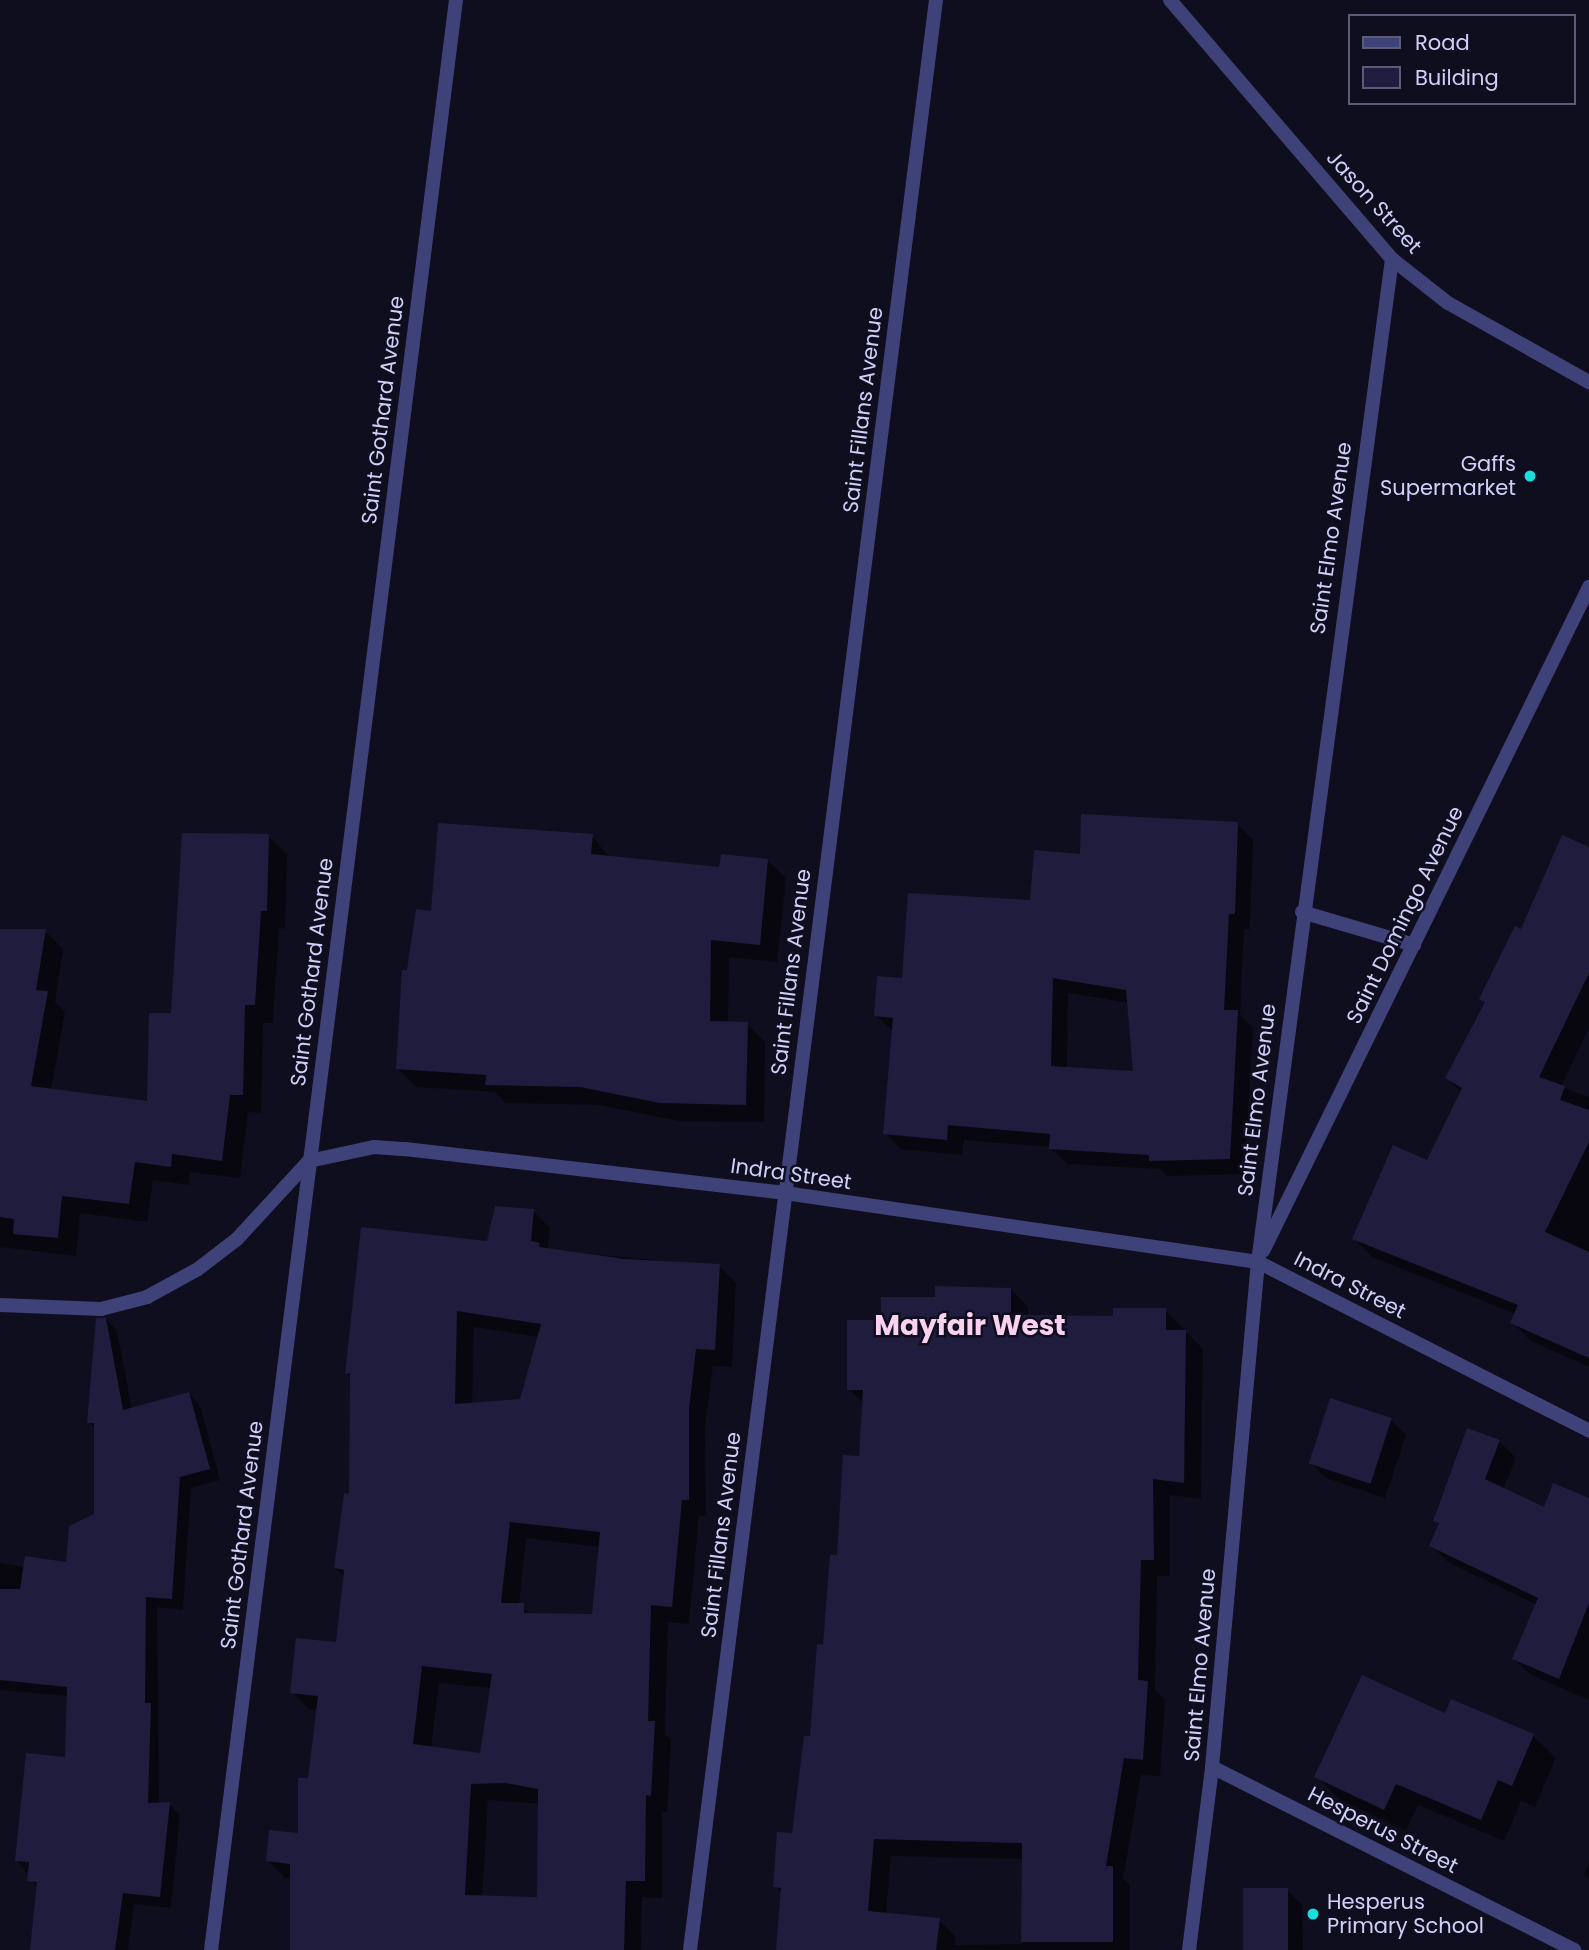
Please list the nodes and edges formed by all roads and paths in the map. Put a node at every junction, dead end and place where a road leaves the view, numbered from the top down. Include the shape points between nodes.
1 (456, 0) edge
2 (936, 0) edge
3 (1170, 0) edge
4 (1392, 258) junction
5 (1589, 382) edge
6 (1589, 587) edge
7 (1302, 912) junction
8 (1413, 945) junction
9 (309, 1161) junction
10 (785, 1193) junction
11 (1258, 1262) junction
12 (0, 1305) edge
13 (1589, 1431) edge
14 (1212, 1767) junction
15 (211, 1950) edge
16 (690, 1950) edge
17 (1188, 1950) edge
18 (1574, 1950) edge

1 - 9 street, Saint Gothard Avenue
2 - 10 street, Saint Fillans Avenue
3 - 4 street, Jason Street
4 - 5 street, Jason Street via 1448,303
4 - 7 street, Saint Elmo Avenue
6 - 8 street, Saint Domingo Avenue
7 - 8 street
7 - 11 street, Saint Elmo Avenue
8 - 11 street, Saint Domingo Avenue
9 - 10 street, Indra Street via 374,1147 405,1149
9 - 12 street via 237,1239 198,1269 147,1297 100,1308
9 - 15 street, Saint Gothard Avenue
10 - 11 street, Indra Street
10 - 16 street, Saint Fillans Avenue
11 - 13 street, Indra Street
11 - 14 street, Saint Elmo Avenue
14 - 17 street, Saint Elmo Avenue
14 - 18 street, Hesperus Street

